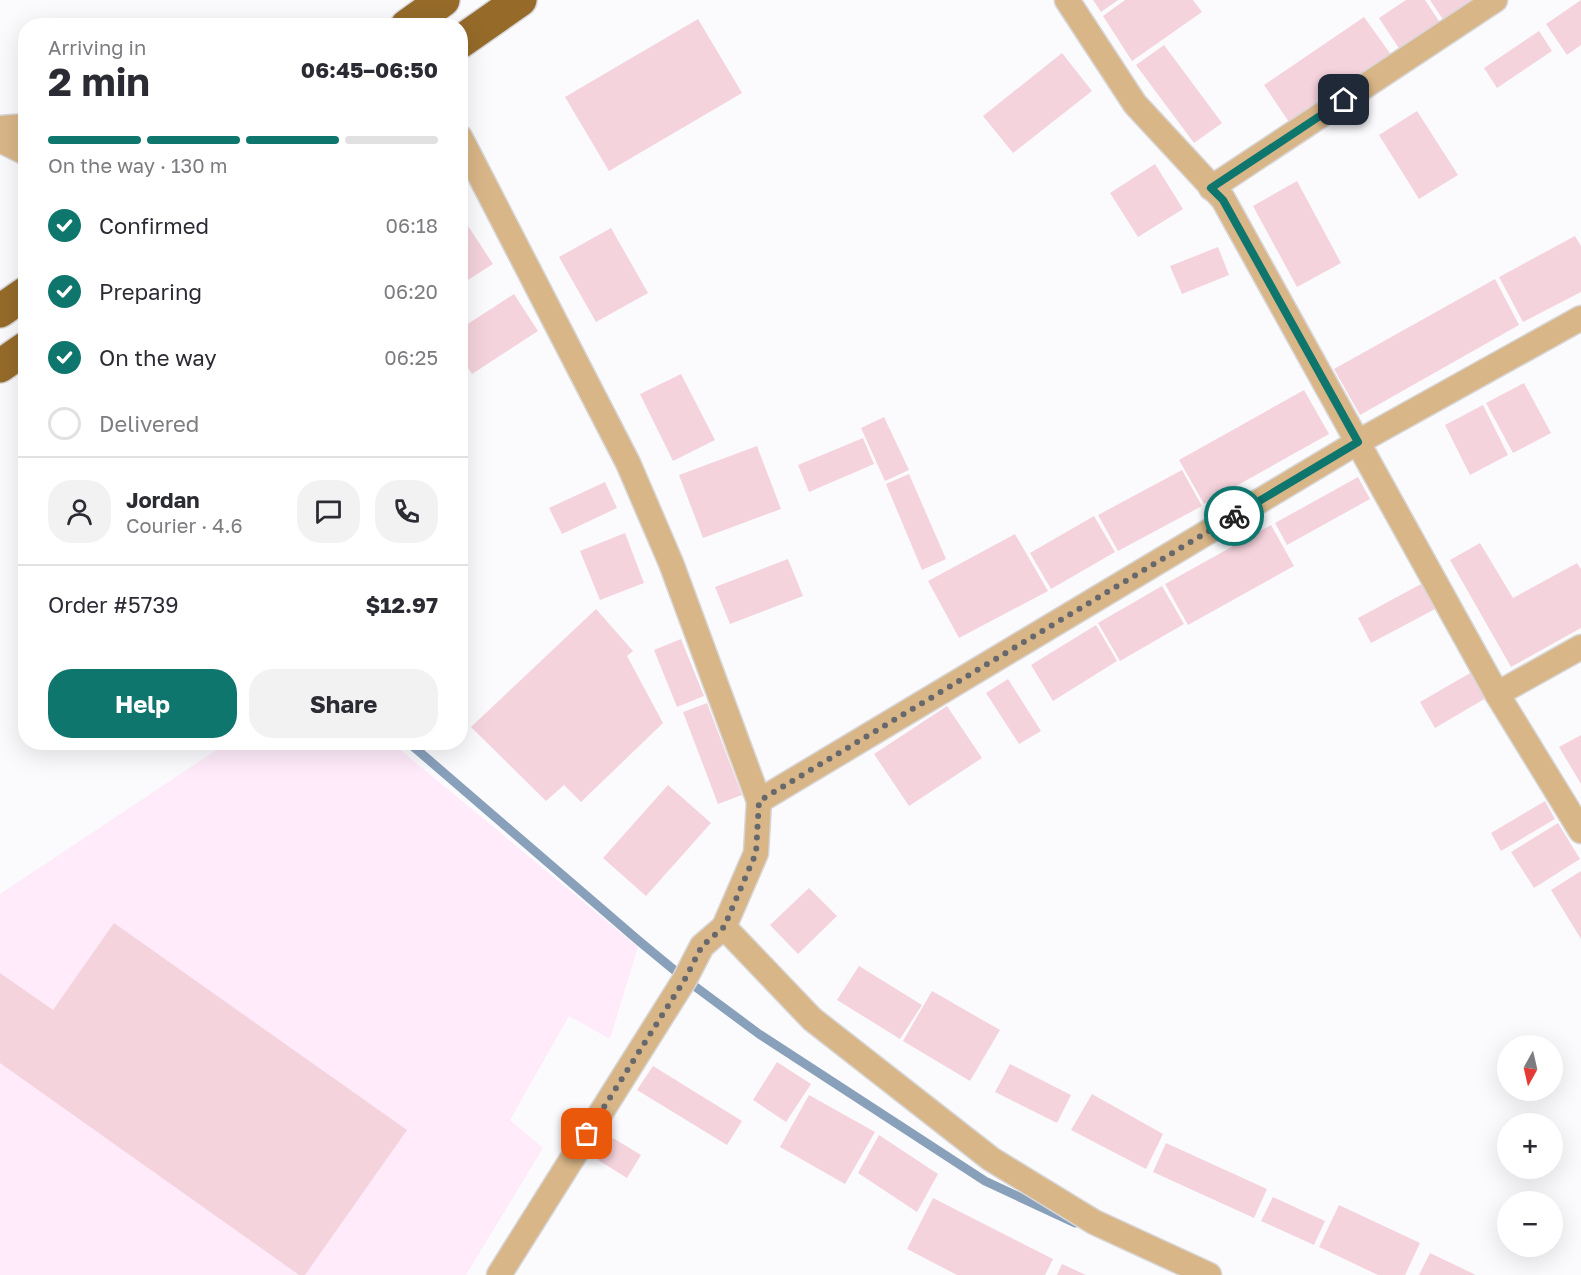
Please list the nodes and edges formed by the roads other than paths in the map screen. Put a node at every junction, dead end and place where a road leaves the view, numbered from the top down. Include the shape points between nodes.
1 (443, 0) edge
2 (520, 0) edge
3 (1067, 0) edge
4 (1495, 0) edge
5 (418, 18) edge
6 (468, 36) edge
7 (18, 127) edge
8 (0, 128) edge
9 (0, 140) edge
10 (18, 149) edge
11 (468, 153) edge
12 (1211, 188) junction
13 (18, 299) edge
14 (0, 311) edge
15 (1581, 318) edge
16 (18, 354) edge
17 (0, 366) edge
18 (1358, 442) junction
19 (1581, 647) edge
20 (1497, 694) junction
21 (759, 801) junction
22 (1581, 831) edge
23 (724, 927) junction
24 (500, 1275) edge
25 (1209, 1275) edge

1 - 5 highway
2 - 6 highway
3 - 12 street via 1134,104
4 - 12 street
7 - 8 street
9 - 10 street
11 - 21 street via 628,463 671,563
12 - 18 street via 1223,200
13 - 14 highway
15 - 18 street
16 - 17 highway
18 - 20 street
18 - 21 street
19 - 20 street
20 - 22 street
21 - 23 street via 756,853
23 - 24 street via 702,946
23 - 25 street via 812,1018 991,1160 1094,1222

